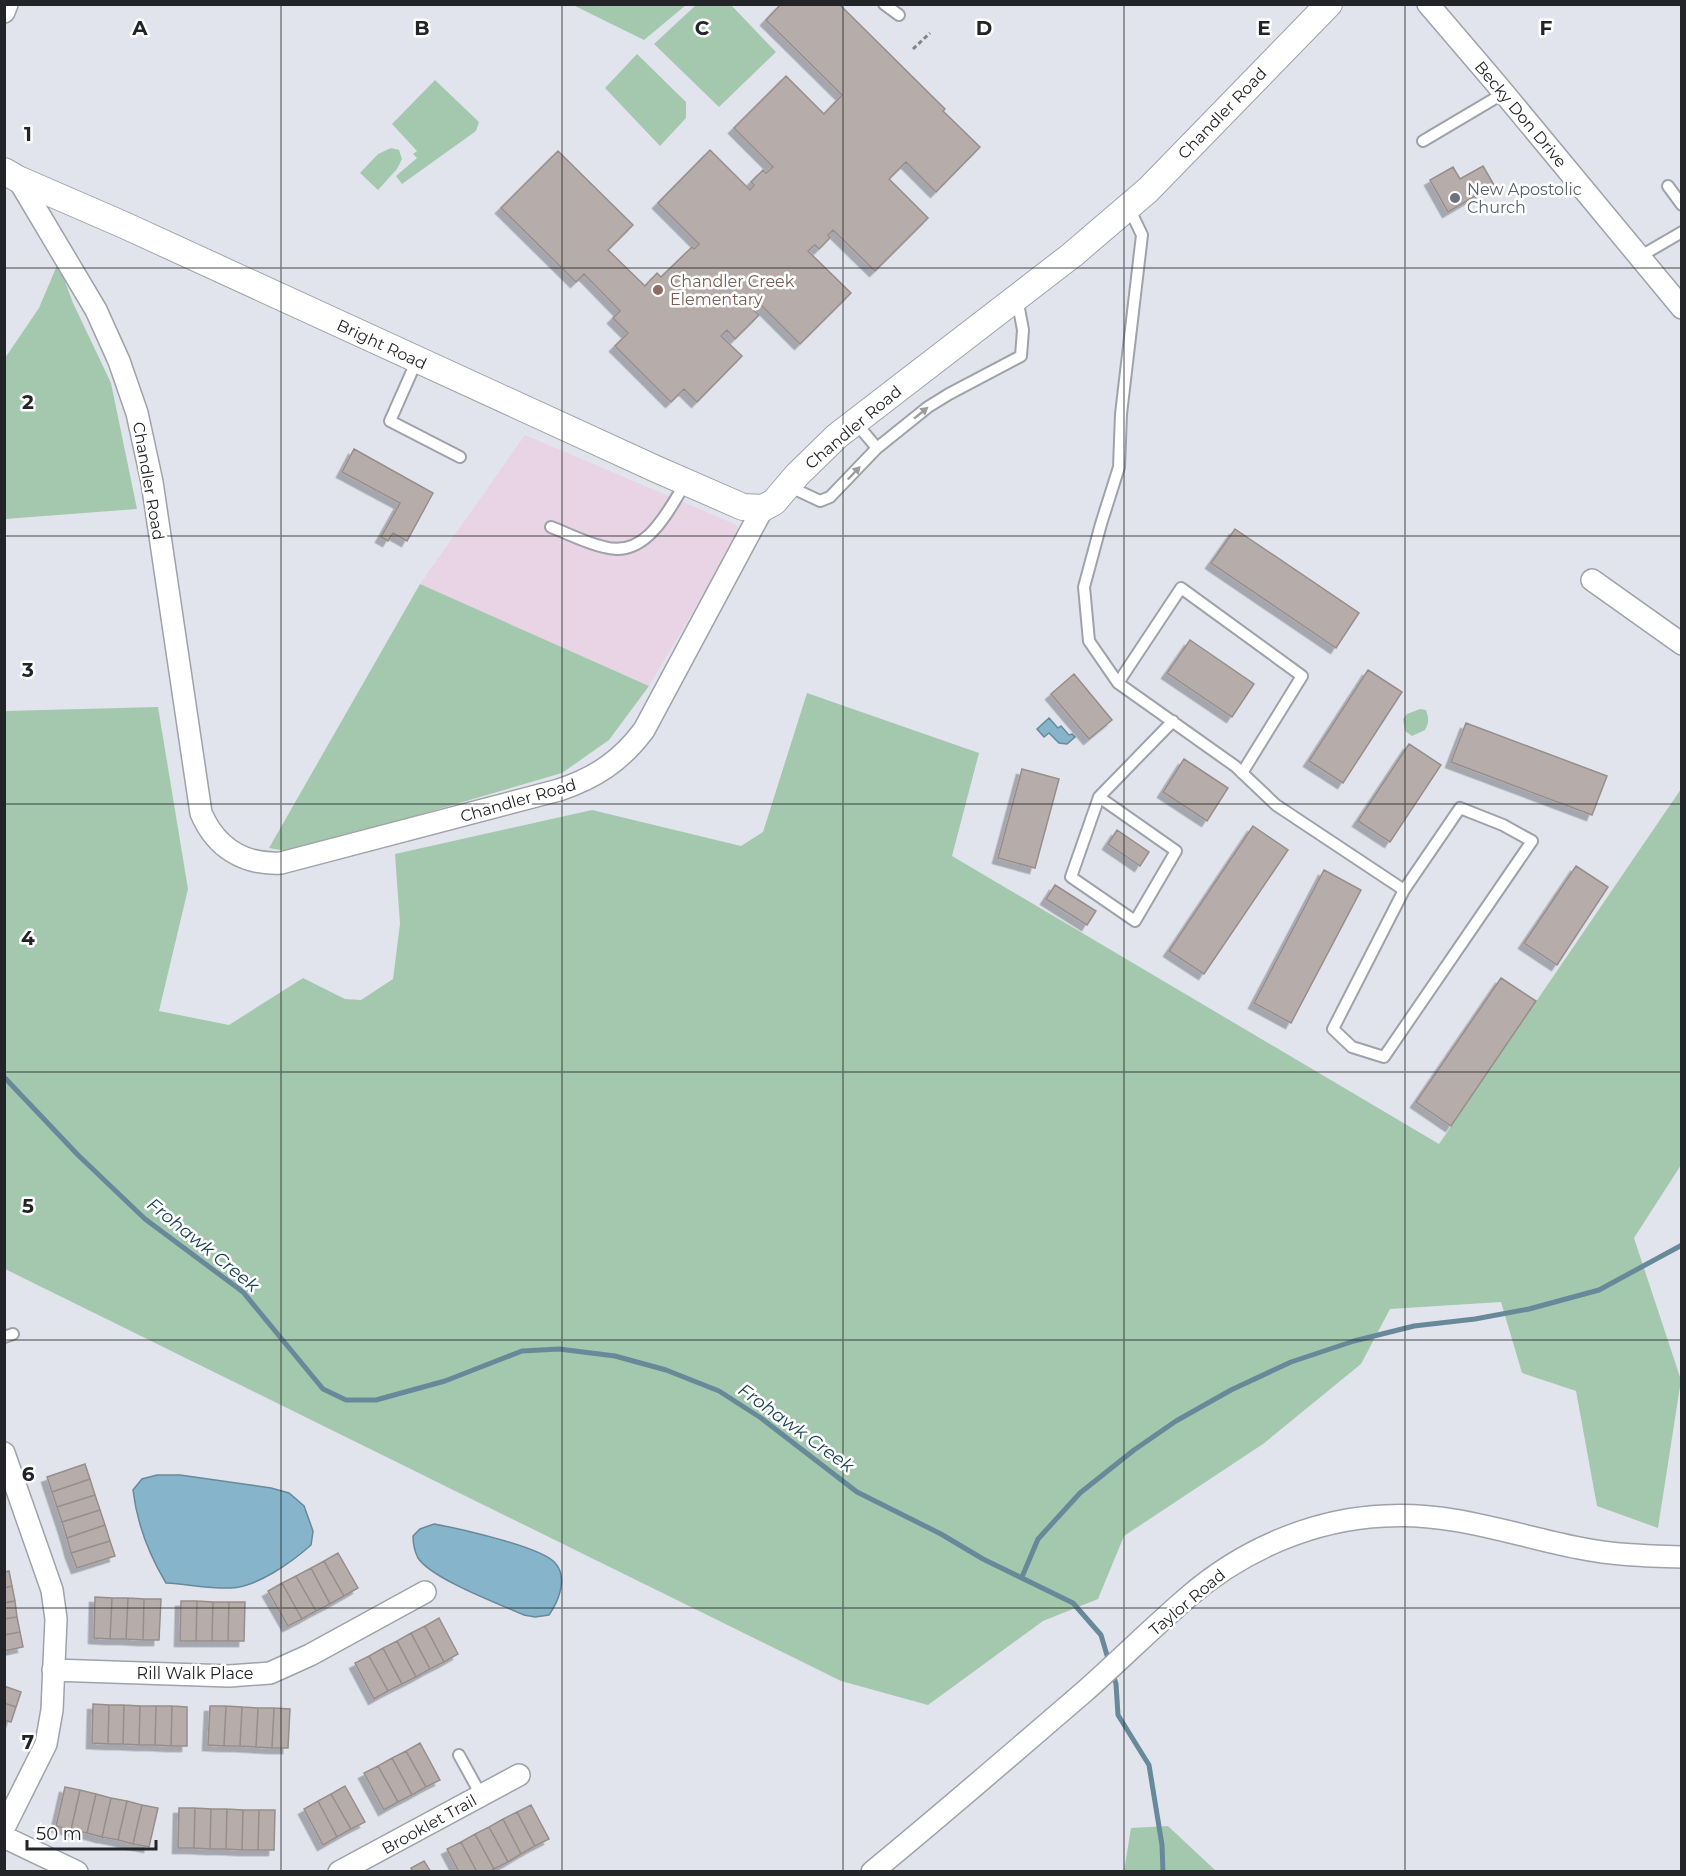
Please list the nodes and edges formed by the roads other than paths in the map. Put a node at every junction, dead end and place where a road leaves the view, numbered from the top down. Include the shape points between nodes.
1 (6, 4) edge
2 (885, 4) edge
3 (1329, 4) edge
4 (1428, 4) edge
5 (4, 12) edge
6 (899, 15) dead end
7 (1504, 93) junction
8 (1423, 141) dead end
9 (11, 175) edge
10 (1668, 186) dead end
11 (1682, 205) edge
12 (1129, 208) junction
13 (1682, 232) edge
14 (1639, 257) junction
15 (1017, 297) junction
16 (1682, 308) edge
17 (417, 359) junction
18 (855, 422) junction
19 (877, 448) junction
20 (460, 457) dead end
21 (686, 482) junction
22 (788, 486) junction
23 (763, 508) junction
24 (551, 527) dead end
25 (1592, 580) dead end
26 (1682, 644) edge
27 (1118, 683) junction
28 (1173, 721) junction
29 (1242, 773) junction
30 (1099, 797) junction
31 (1404, 890) junction
32 (4, 1454) edge
33 (1682, 1557) edge
34 (425, 1593) dead end
35 (53, 1670) junction
36 (459, 1755) dead end
37 (519, 1775) dead end
38 (481, 1795) junction
39 (4, 1828) edge
40 (4, 1837) edge
41 (78, 1872) edge
42 (339, 1872) edge
43 (872, 1872) edge

1 - 5 street
2 - 6 lane
3 - 12 street, Chandler Road
4 - 7 street, Becky Don Drive
7 - 8 lane
7 - 14 street, Becky Don Drive
9 - 17 street, Bright Road
9 - 23 street, Chandler Road via 96,310 138,413 152,482 201,813 219,842 238,856 258,863 281,862 559,790 594,776 626,753 644,730
10 - 11 lane
12 - 15 street, Chandler Road
12 - 27 lane via 1142,235 1121,414 1119,467 1084,588 1089,640
13 - 14 lane
14 - 16 street, Becky Don Drive
15 - 18 street, Chandler Road
19 -> 15 lane via 928,407 1021,356 1023,330
17 - 20 lane via 390,421
17 - 21 street, Bright Road
18 - 19 lane
18 - 22 street, Chandler Road via 815,456
22 -> 19 lane via 820,501 830,497
21 - 23 street, Bright Road via 743,507
21 - 24 lane via 653,533 638,543 606,548
22 - 23 street, Chandler Road
25 - 26 street
27 - 28 lane
27 - 29 lane via 1181,588 1302,676
28 - 29 lane
28 - 30 lane
29 - 31 lane via 1276,805
30 - 30 lane via 1176,851 1135,921 1071,877
31 - 31 lane via 1460,808 1532,841 1384,1057 1352,1047 1333,1029
32 - 35 street via 52,1590 56,1619
33 - 43 street, Taylor Road via 1614,1554 1488,1525 1394,1515 1329,1523 1280,1540 1228,1567 1189,1596 1098,1680
34 - 35 street, Rill Walk Place via 270,1673 229,1676
35 - 39 street via 46,1744
36 - 38 lane
37 - 38 street, Brooklet Trail
38 - 42 street, Brooklet Trail
40 - 41 street

